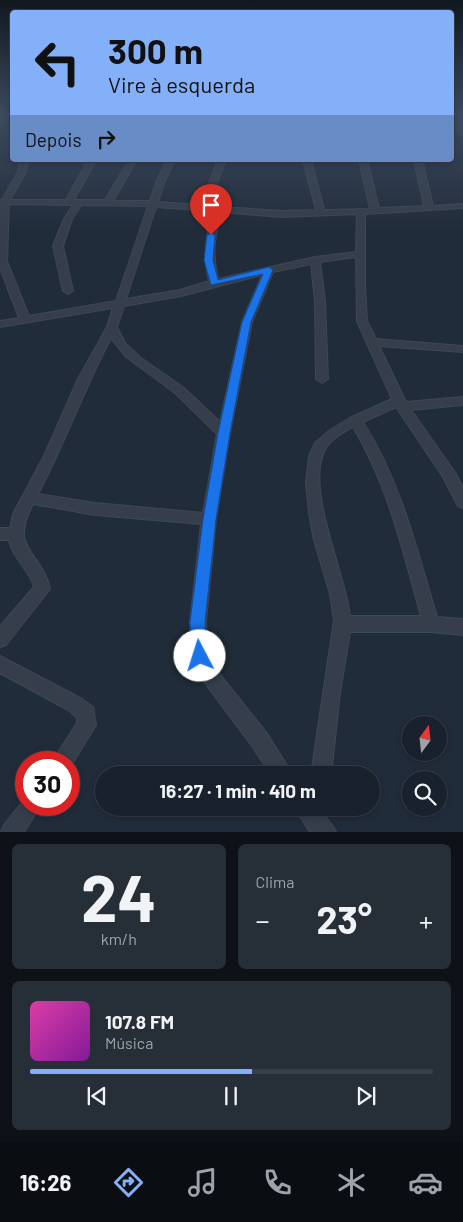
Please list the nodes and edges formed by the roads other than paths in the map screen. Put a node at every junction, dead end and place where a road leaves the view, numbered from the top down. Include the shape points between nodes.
1 (24, 162) edge
2 (91, 162) edge
3 (132, 162) edge
4 (170, 162) edge
5 (221, 162) edge
6 (308, 162) edge
7 (363, 162) edge
8 (418, 162) edge
9 (3, 202) edge
10 (74, 202) junction
11 (108, 203) junction
12 (153, 204) junction
13 (463, 206) edge
14 (204, 208) junction
15 (429, 208) junction
16 (219, 210) junction
17 (375, 211) junction
18 (361, 212) junction
19 (321, 213) junction
20 (360, 254) junction
21 (315, 260) junction
22 (1, 261) edge
23 (269, 270) junction
24 (214, 283) junction
25 (68, 291) dead end
26 (119, 305) junction
27 (25, 320) junction
28 (0, 324) edge
29 (112, 327) junction
30 (371, 342) junction
31 (463, 349) edge
32 (322, 379) dead end
33 (463, 401) edge
34 (401, 404) junction
35 (356, 422) junction
36 (224, 433) junction
37 (28, 497) junction
38 (463, 502) edge
39 (210, 519) junction
40 (8, 534) edge
41 (342, 624) junction
42 (431, 624) junction
43 (463, 627) edge
44 (0, 639) edge
45 (0, 664) edge
46 (69, 751) edge
47 (277, 766) edge
48 (322, 766) edge
49 (23, 816) edge
50 (11, 832) edge

1 - 9 street via 22,172
2 - 10 street
3 - 11 street
4 - 12 street
5 - 14 street
6 - 19 street
7 - 17 street
8 - 15 street
9 - 10 street
9 - 22 street
10 - 11 street
10 - 25 street via 58,246
11 - 12 street
12 - 14 street
12 - 26 street
13 - 15 street
14 - 16 street
15 - 17 street
16 - 19 street
16 - 24 street via 208,260
17 - 18 street
18 - 19 street
18 - 20 street
20 - 21 street
20 - 30 street via 362,321
21 - 23 street
21 - 32 street via 320,301
22 - 27 street
23 - 24 street
23 - 36 street via 247,322
24 - 26 street
26 - 27 street
26 - 29 street
27 - 28 street
29 - 36 street via 121,346 173,386
29 - 37 street via 84,378 51,456
30 - 31 street
30 - 34 street
33 - 34 street
34 - 35 street via 375,411
34 - 38 street via 449,474
35 - 41 street via 332,434 320,446 314,463 317,512 324,548 342,605
35 - 42 street via 370,442 395,504
36 - 39 street
37 - 39 street via 78,506
37 - 40 street
39 - 47 street via 198,622 200,656 208,673
40 - 44 street via 40,580 42,589
41 - 42 street
41 - 48 street
42 - 43 street
45 - 46 street via 76,705 86,714 87,725
49 - 50 street

